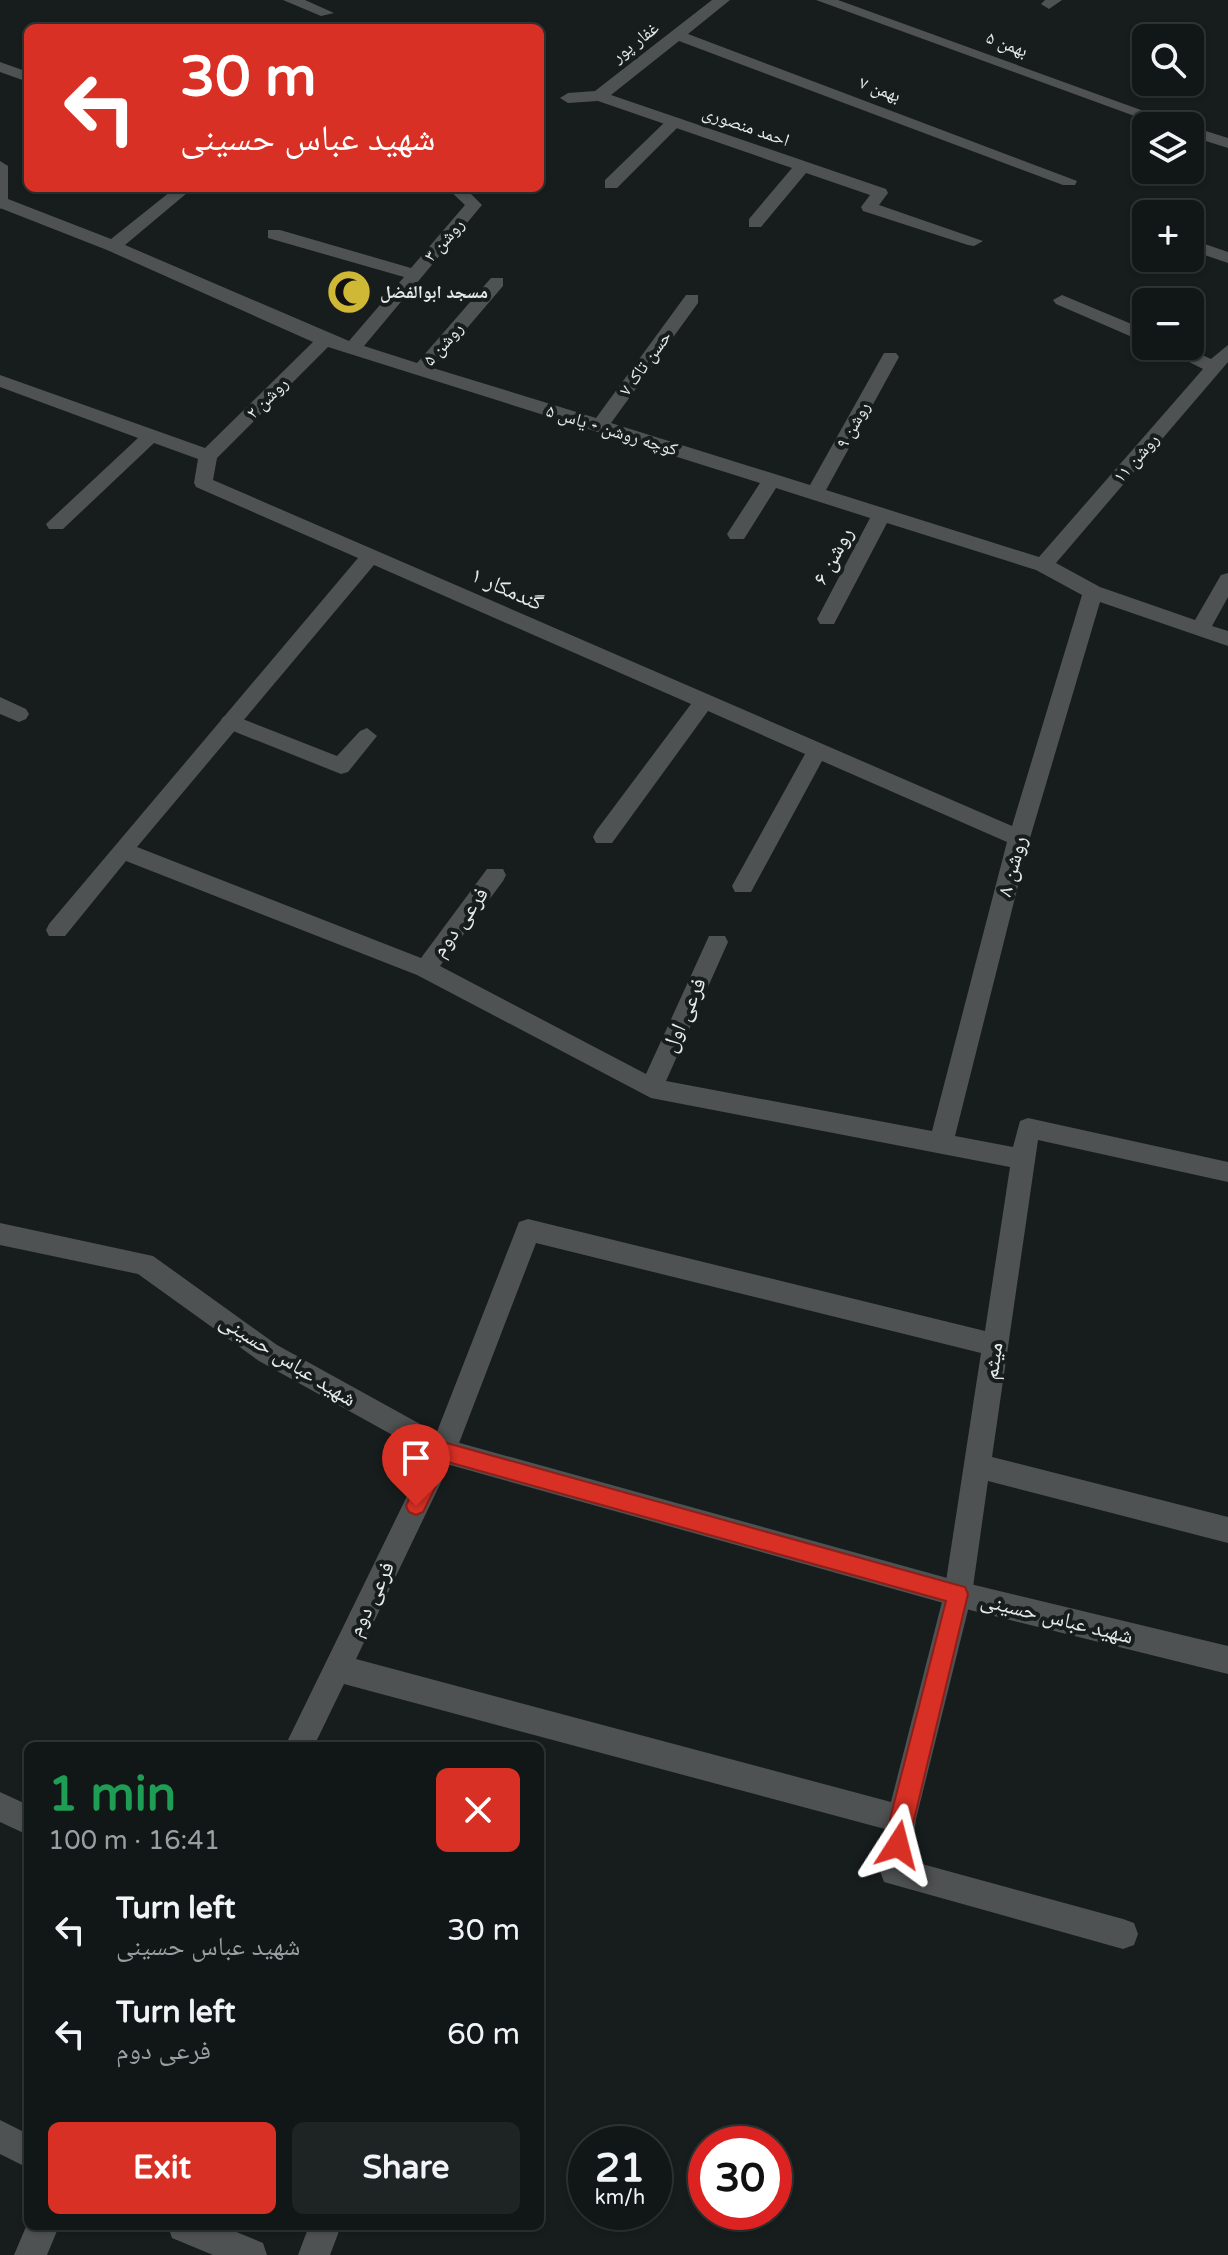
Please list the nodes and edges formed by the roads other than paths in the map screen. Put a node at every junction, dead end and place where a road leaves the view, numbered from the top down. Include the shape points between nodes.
1 (291, 0) edge
2 (722, 0) edge
3 (824, 0) edge
4 (326, 13) dead end
5 (677, 35) junction
6 (0, 67) edge
7 (24, 76) edge
8 (599, 96) junction
9 (568, 98) dead end
10 (1138, 112) edge
11 (674, 122) junction
12 (1204, 135) edge
13 (1228, 143) edge
14 (0, 166) edge
15 (803, 166) junction
16 (1069, 181) dead end
17 (611, 184) dead end
18 (180, 192) edge
19 (459, 192) edge
20 (1, 203) edge
21 (755, 223) dead end
22 (274, 234) dead end
23 (974, 241) dead end
24 (113, 246) junction
25 (1204, 249) edge
26 (1228, 258) edge
27 (414, 274) junction
28 (497, 282) dead end
29 (692, 299) dead end
30 (1062, 300) dead end
31 (1132, 331) edge
32 (325, 340) junction
33 (352, 349) junction
34 (1228, 351) edge
35 (890, 357) dead end
36 (1198, 360) edge
37 (1214, 367) junction
38 (421, 370) junction
39 (0, 381) edge
40 (599, 427) junction
41 (150, 437) junction
42 (208, 456) junction
43 (772, 479) junction
44 (815, 493) junction
45 (882, 514) junction
46 (56, 524) dead end
47 (737, 534) dead end
48 (371, 556) junction
49 (1043, 565) junction
50 (1228, 580) edge
51 (1093, 592) junction
52 (827, 619) dead end
53 (1200, 629) junction
54 (1228, 639) edge
55 (704, 701) junction
56 (230, 722) junction
57 (367, 736) dead end
58 (817, 751) junction
59 (604, 837) dead end
60 (1019, 838) junction
61 (122, 850) junction
62 (495, 875) dead end
63 (743, 886) dead end
64 (57, 930) dead end
65 (717, 942) dead end
66 (425, 969) junction
67 (651, 1088) junction
68 (941, 1142) junction
69 (1023, 1159) junction
70 (1228, 1172) edge
71 (0, 1234) edge
72 (995, 1345) junction
73 (443, 1451) junction
74 (977, 1466) junction
75 (1228, 1530) edge
76 (958, 1594) junction
77 (1228, 1660) edge
78 (337, 1668) junction
79 (301, 1742) edge
80 (0, 1807) edge
81 (24, 1818) edge
82 (901, 1819) junction
83 (1123, 1934) dead end
84 (0, 2136) edge
85 (24, 2150) edge
86 (41, 2230) edge
87 (193, 2230) edge
88 (323, 2230) edge
89 (30, 2255) edge
90 (251, 2255) edge
91 (314, 2255) edge

1 - 4 street
2 - 5 street, غفار پور
3 - 10 street, بهمن ۵
5 - 8 street, غفار پور
5 - 16 street, بهمن ۷
6 - 7 street
8 - 9 street
8 - 11 street, احمد منصوری
11 - 15 street, احمد منصوری
11 - 17 street
12 - 13 street
14 - 20 street
15 - 21 street
15 - 23 street, احمد منصوری via 880,193 869,207
18 - 24 street
19 - 27 street, روشن ۳ via 474,205
20 - 24 street, کوچه روشن - یاس ۵
22 - 27 street
24 - 32 street, کوچه روشن - یاس ۵
25 - 26 street
27 - 33 street, روشن ۳
28 - 38 street, روشن ۵
29 - 40 street, حسن تاک ۷
30 - 31 street
32 - 33 street, کوچه روشن - یاس ۵
32 - 42 street, روشن ۲
33 - 38 street, کوچه روشن - یاس ۵
34 - 37 street, روشن ۱۱
35 - 44 street, روشن ۹
36 - 37 street
37 - 49 street, روشن ۱۱
38 - 40 street, کوچه روشن - یاس ۵
39 - 41 street
40 - 43 street, کوچه روشن - یاس ۵
41 - 42 street
41 - 46 street
42 - 48 street, گندمکار ۱ via 203,483
43 - 44 street, کوچه روشن - یاس ۵
43 - 47 street
44 - 45 street, کوچه روشن - یاس ۵
45 - 49 street, کوچه روشن - یاس ۵
45 - 52 street, روشن ۶
48 - 55 street, گندمکار ۱
48 - 56 street
49 - 51 street, کوچه روشن - یاس ۵
50 - 53 street
51 - 53 street, کوچه روشن - یاس ۵
51 - 60 street, روشن ۸
53 - 54 street, کوچه روشن - یاس ۵
55 - 58 street, گندمکار ۱
55 - 59 street
56 - 57 street via 341,766
56 - 61 street
58 - 60 street, گندمکار ۱
58 - 63 street
60 - 68 street, روشن ۸
61 - 64 street
61 - 66 street
62 - 66 street, فرعی دوم
65 - 67 street, فرعی اول
66 - 67 street
67 - 68 street
68 - 69 street
69 - 70 street, میثم via 1028,1128
69 - 72 street, میثم
71 - 73 street, شهید عباس حسینی via 144,1264 268,1353
72 - 73 street, فرعی دوم via 528,1230
72 - 74 street, میثم
73 - 76 street, شهید عباس حسینی
73 - 78 street, فرعی دوم
74 - 75 street
74 - 76 street, میثم
76 - 77 street, شهید عباس حسینی
76 - 82 street, میثم
78 - 79 street, فرعی دوم
78 - 82 street
80 - 81 street
82 - 83 street, میثم via 895,1871
84 - 85 street
86 - 89 street
87 - 90 street
88 - 91 street

